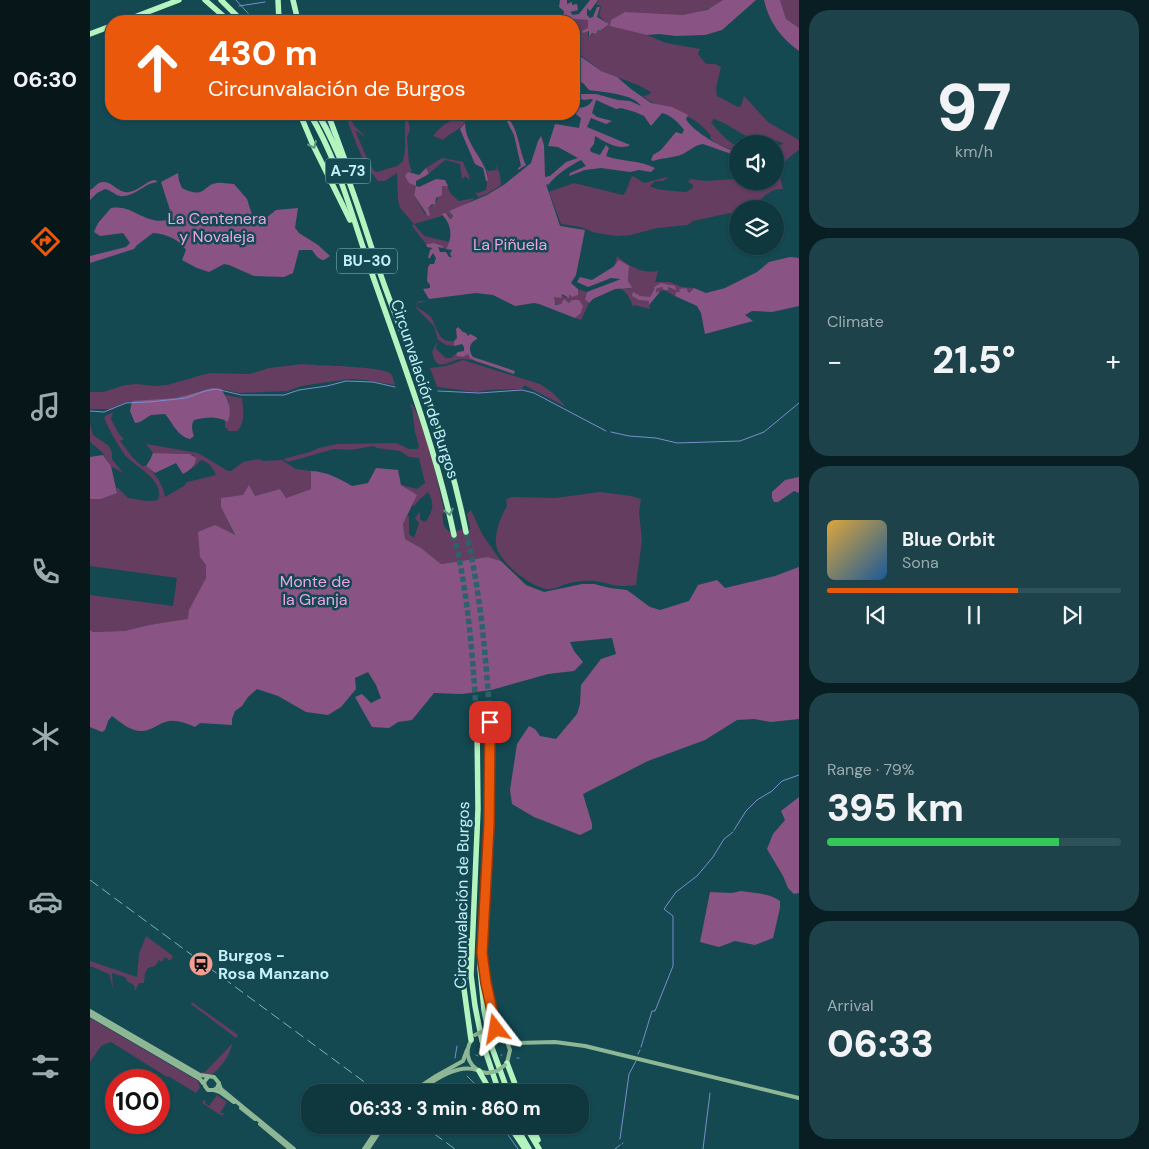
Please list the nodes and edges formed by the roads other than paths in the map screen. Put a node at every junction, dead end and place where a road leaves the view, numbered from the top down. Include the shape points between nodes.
1 (179, 0) edge
2 (205, 0) edge
3 (212, 0) edge
4 (221, 0) edge
5 (225, 0) edge
6 (278, 0) edge
7 (293, 0) edge
8 (140, 15) edge
9 (224, 15) edge
10 (226, 15) edge
11 (237, 15) edge
12 (238, 15) edge
13 (278, 15) edge
14 (297, 15) edge
15 (105, 28) edge
16 (90, 34) edge
17 (303, 120) edge
18 (313, 120) edge
19 (321, 120) edge
20 (330, 120) edge
21 (366, 229) junction
22 (399, 351) junction
23 (466, 532) tunnel mouth
24 (454, 535) tunnel mouth
25 (490, 722) tunnel mouth
26 (477, 725) tunnel mouth
27 (485, 876) junction
28 (474, 907) junction
29 (90, 1011) edge
30 (90, 1015) edge
31 (498, 1033) junction
32 (473, 1038) junction
33 (522, 1044) junction
34 (467, 1050) junction
35 (507, 1061) junction
36 (478, 1070) junction
37 (208, 1077) junction
38 (204, 1084) junction
39 (219, 1084) junction
40 (424, 1084) edge
41 (430, 1084) edge
42 (486, 1084) edge
43 (496, 1084) edge
44 (505, 1084) edge
45 (515, 1084) edge
46 (214, 1090) junction
47 (799, 1098) edge
48 (374, 1134) edge
49 (378, 1134) edge
50 (515, 1134) edge
51 (520, 1134) edge
52 (531, 1134) edge
53 (535, 1134) edge
54 (290, 1149) edge
55 (294, 1149) edge
56 (364, 1149) edge
57 (368, 1149) edge
58 (525, 1149) edge
59 (529, 1149) edge
60 (541, 1149) edge

1 - 8 highway
2 - 9 highway
3 - 10 highway
4 - 11 highway
5 - 12 highway
6 - 13 highway
7 - 14 highway
15 - 16 highway
17 -> 22 highway, A-73 via 349,218
18 - 22 highway, Circunvalación de Burgos / BU-30 via 340,176
19 - 21 highway, Circunvalación de Burgos / BU-30 via 341,160
20 - 21 highway, A-73
21 - 23 highway, Circunvalación de Burgos / BU-30 via 441,435
22 -> 24 highway, Circunvalación de Burgos / BU-30 via 433,450
25 - 27 highway, Circunvalación de Burgos
26 - 28 highway, Circunvalación de Burgos
27 - 31 highway via 483,962
27 - 44 highway, Circunvalación de Burgos via 480,957 482,992 491,1045
28 - 32 highway via 464,983
28 - 43 highway, Circunvalación de Burgos via 472,975 475,1006 485,1054
29 - 37 main road
30 - 38 main road
31 - 32 main road, bridge via 483,1031
31 - 33 main road via 511,1042
31 - 35 main road via 509,1046
32 - 34 main road
33 - 35 main road via 514,1048
33 - 47 main road via 555,1042 585,1046
34 - 36 main road via 469,1060
34 - 40 main road via 463,1062
35 - 36 main road, bridge via 497,1071 487,1073
35 - 45 highway
36 - 41 main road via 468,1067 456,1070
36 - 42 highway
37 - 38 main road
37 - 39 main road via 214,1076
38 - 46 main road via 208,1090
39 - 46 main road
39 - 55 main road
46 - 54 main road via 232,1100
48 - 56 main road
49 - 57 main road
50 - 58 highway
51 - 59 highway
52 - 60 highway
53 - 60 highway

